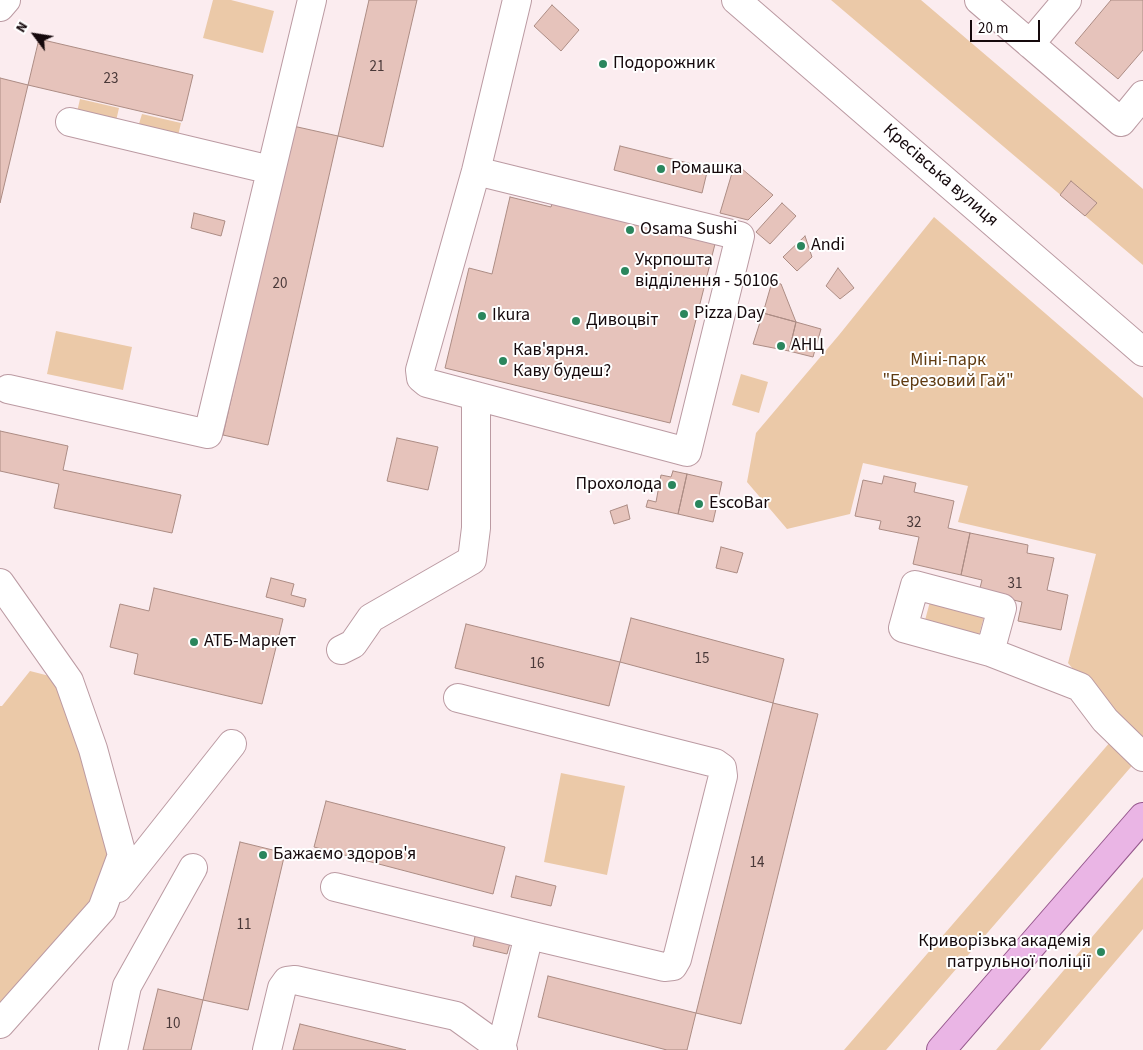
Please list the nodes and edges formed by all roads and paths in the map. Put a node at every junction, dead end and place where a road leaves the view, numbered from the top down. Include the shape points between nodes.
1 (6, 0) edge
2 (312, 0) edge
3 (517, 0) edge
4 (736, 0) edge
5 (979, 0) edge
6 (1067, 0) edge
7 (0, 7) edge
8 (1030, 44) junction
9 (1143, 95) edge
10 (70, 122) dead end
11 (271, 170) junction
12 (476, 170) junction
13 (1143, 352) edge
14 (8, 389) dead end
15 (476, 396) junction
16 (0, 583) edge
17 (341, 650) dead end
18 (990, 652) dead end
19 (458, 698) dead end
20 (232, 744) dead end
21 (1143, 757) edge
22 (1143, 817) edge
23 (193, 868) dead end
24 (335, 886) dead end
25 (102, 909) junction
26 (529, 935) junction
27 (0, 1024) edge
28 (502, 1049) edge
29 (112, 1050) edge
30 (267, 1050) edge
31 (941, 1050) edge

1 - 7 street
2 - 11 street
3 - 12 street
4 - 13 street, Кресівська вулиця
5 - 8 street
6 - 8 street
8 - 9 street via 1121,122
10 - 11 street
11 - 14 street via 208,434
12 - 15 street via 420,370 421,378 427,383
12 - 15 street via 740,236 687,452
15 - 17 street via 476,528 472,560 371,618 353,644
16 - 25 street via 69,681 93,749 122,855
18 - 21 street via 1080,688 1105,720
19 - 26 street via 715,763 722,768 723,776 677,959 672,966 664,967
20 - 25 street
22 - 31 main road
23 - 29 street via 127,986
24 - 26 street
25 - 27 street
26 - 28 street
28 - 30 street via 456,1016 295,980 282,988

